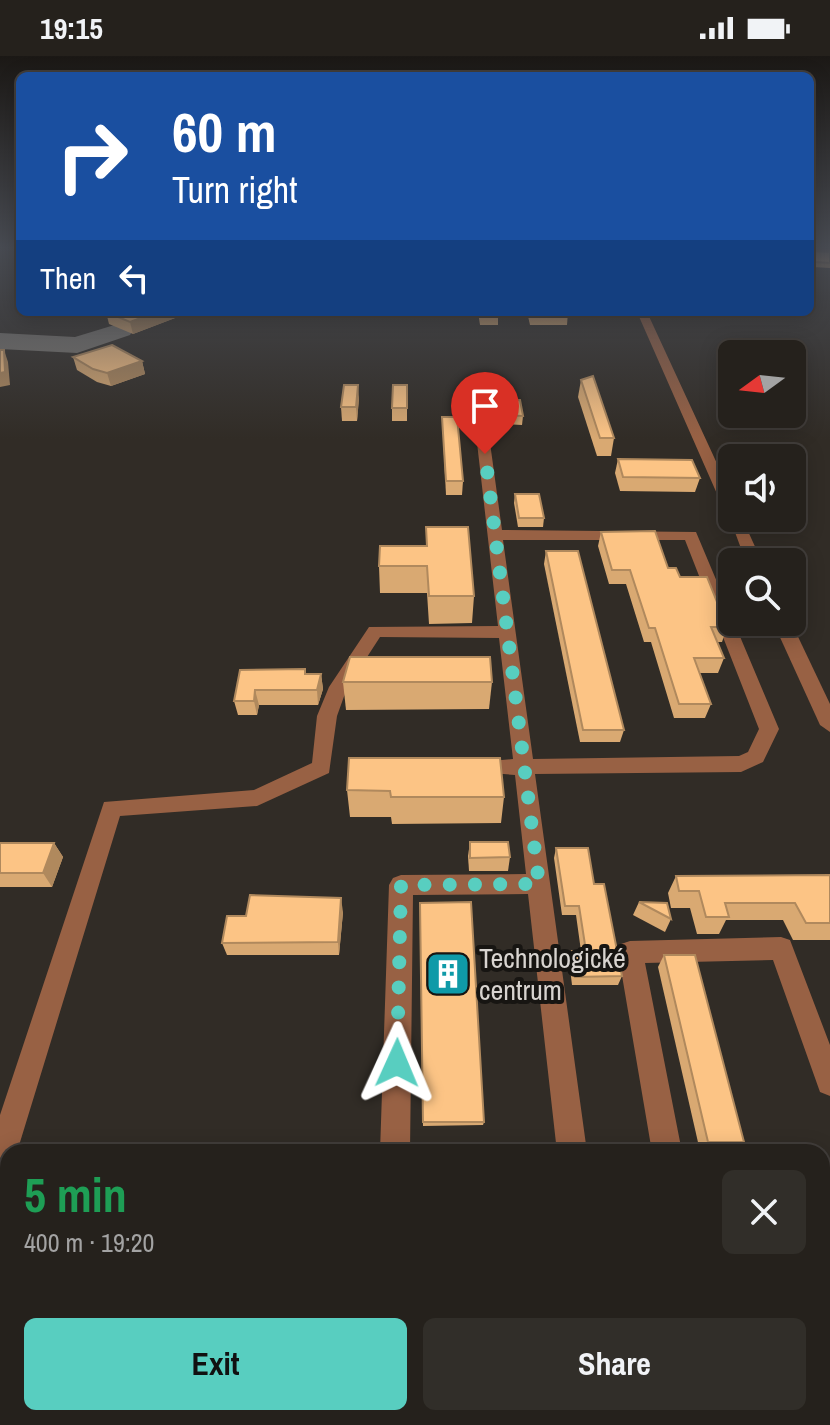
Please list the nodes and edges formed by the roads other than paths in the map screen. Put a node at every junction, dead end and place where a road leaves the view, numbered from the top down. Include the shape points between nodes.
1 (644, 316) edge
2 (478, 399) dead end
3 (718, 481) edge
4 (497, 535) junction
5 (505, 632) junction
6 (789, 636) edge
7 (830, 725) edge
8 (498, 767) edge
9 (524, 767) junction
10 (539, 884) junction
11 (830, 1082) edge
12 (5, 1144) edge
13 (395, 1144) edge
14 (571, 1144) edge
15 (666, 1144) edge

1 - 3 street
2 - 4 street
4 - 5 street
4 - 9 street via 691,535 769,729 756,757 741,764
5 - 9 street
5 - 12 street via 375,631 338,687 327,716 322,767 257,798 112,808
6 - 7 street
8 - 9 street
9 - 10 street
10 - 13 street via 401,885
10 - 14 street
11 - 15 street via 781,948 630,952

